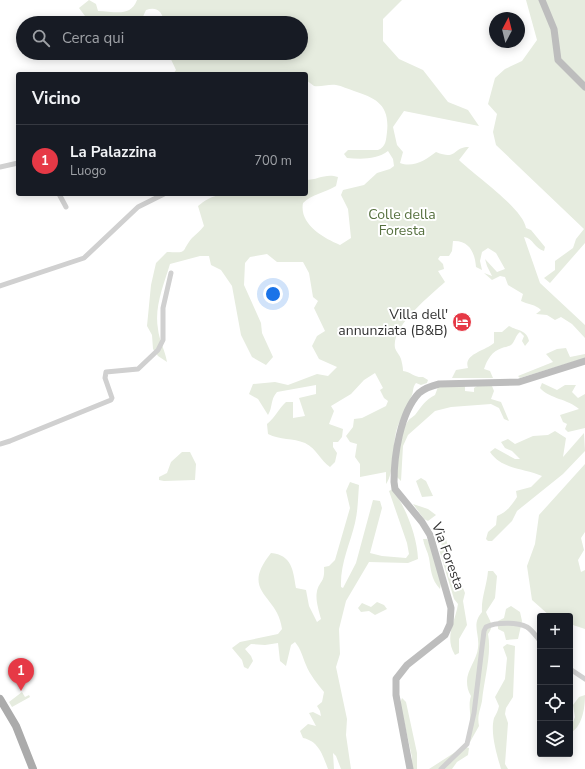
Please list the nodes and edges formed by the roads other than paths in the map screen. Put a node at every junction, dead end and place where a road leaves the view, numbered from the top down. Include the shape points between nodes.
1 (542, 0) edge
2 (585, 87) edge
3 (16, 163) edge
4 (0, 167) edge
5 (60, 196) edge
6 (160, 196) edge
7 (66, 208) dead end
8 (171, 273) dead end
9 (0, 286) edge
10 (585, 361) edge
11 (0, 444) edge
12 (537, 637) edge
13 (573, 671) edge
14 (585, 679) edge
15 (0, 699) edge
16 (33, 769) edge
17 (410, 769) edge
18 (441, 769) edge

1 - 2 main road via 554,29 558,60
3 - 4 street
5 - 7 street
6 - 9 street via 138,207 84,258
8 - 11 street via 163,308 161,344 152,357 138,369 106,372 105,378 111,400
10 - 17 main road, Via Foresta via 519,382 439,384 427,387 413,402 403,423 399,439 395,489 430,536 451,608 450,624 445,635 407,665 396,679 396,695
12 - 18 street via 523,626 499,624 486,627 467,744
13 - 14 street
15 - 16 main road via 16,726

